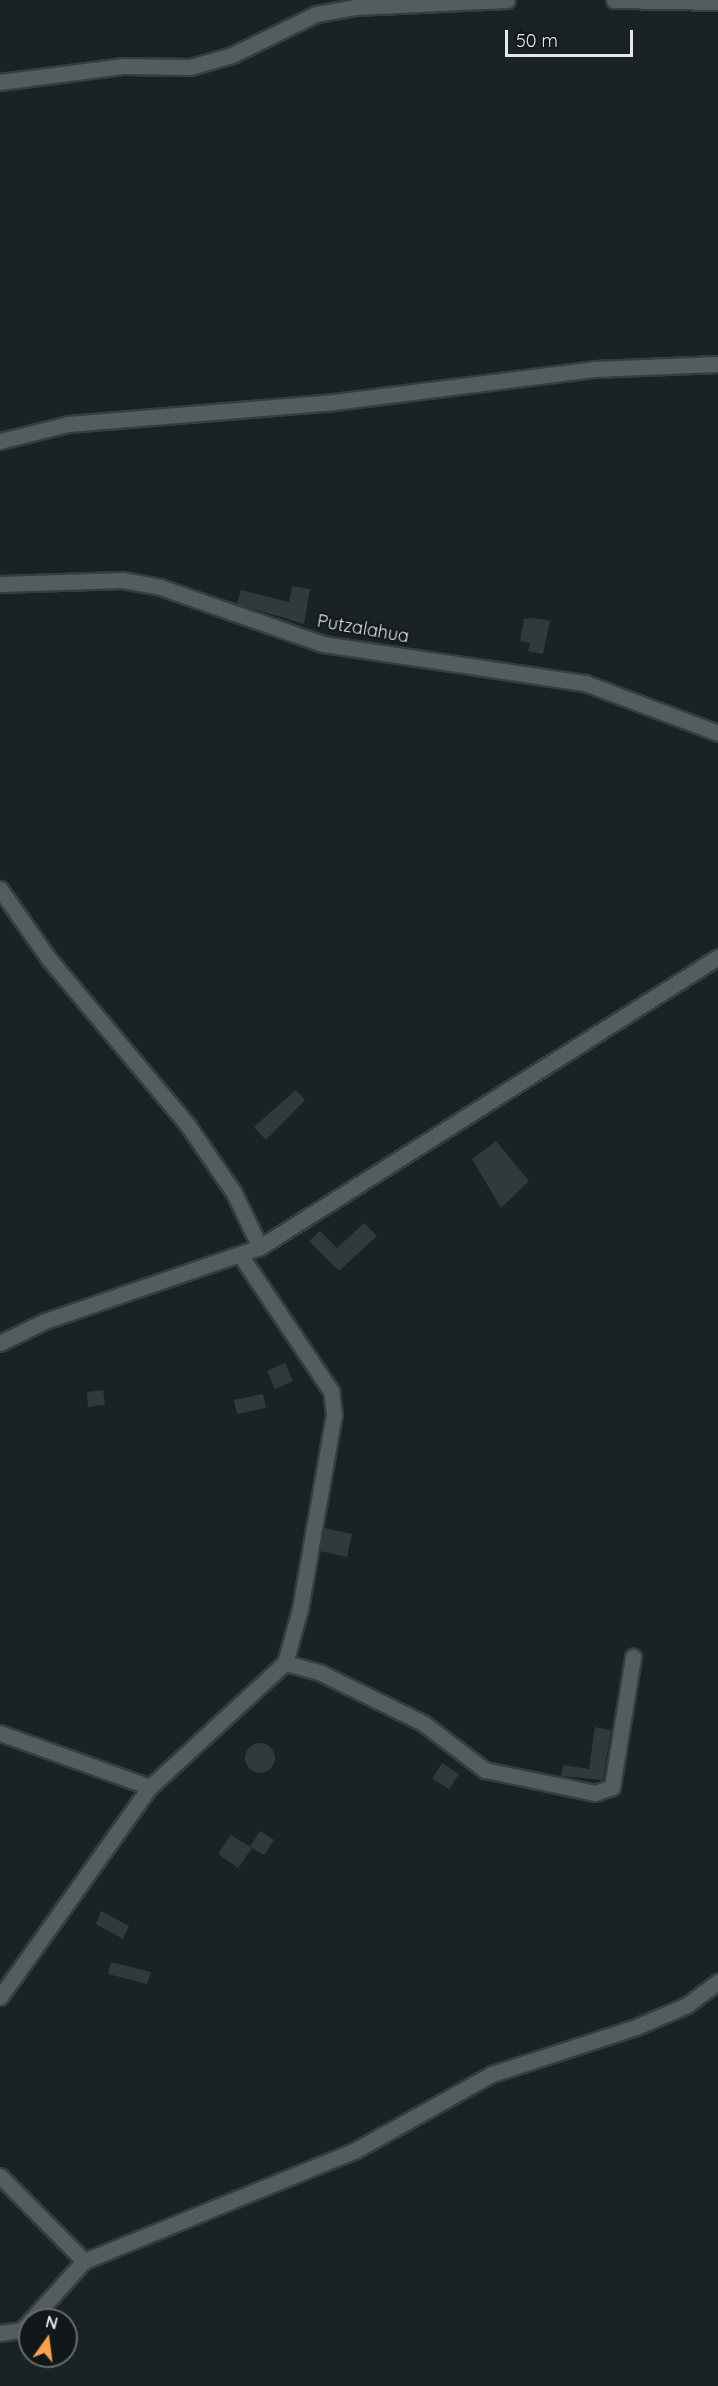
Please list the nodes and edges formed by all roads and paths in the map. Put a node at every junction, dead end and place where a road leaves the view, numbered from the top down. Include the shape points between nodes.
1 (507, 0) edge
2 (614, 0) edge
3 (718, 2) edge
4 (0, 82) edge
5 (718, 364) edge
6 (0, 441) edge
7 (0, 584) edge
8 (718, 733) edge
9 (0, 889) edge
10 (718, 957) edge
11 (260, 1247) junction
12 (241, 1256) junction
13 (0, 1343) edge
14 (633, 1657) dead end
15 (285, 1663) junction
16 (0, 1732) edge
17 (150, 1787) junction
18 (718, 1982) edge
19 (0, 1997) edge
20 (0, 2176) edge
21 (84, 2261) junction
22 (0, 2333) edge

1 - 4 street via 355,7 316,14 232,55 190,67 124,66
2 - 3 street
5 - 6 street via 594,369 326,403 68,424
7 - 8 street, Putzalahua via 122,580 160,587 323,644 585,682
9 - 11 street via 49,959 187,1124 234,1193
10 - 11 street
11 - 12 street
12 - 13 street via 45,1321
12 - 15 street via 332,1391 334,1414 300,1609
14 - 15 street via 612,1787 595,1793 485,1770 423,1724 319,1672
15 - 17 street
16 - 17 street
17 - 19 street
18 - 21 street via 687,2005 636,2027 492,2074 354,2151
20 - 21 street
21 - 22 street via 22,2330

